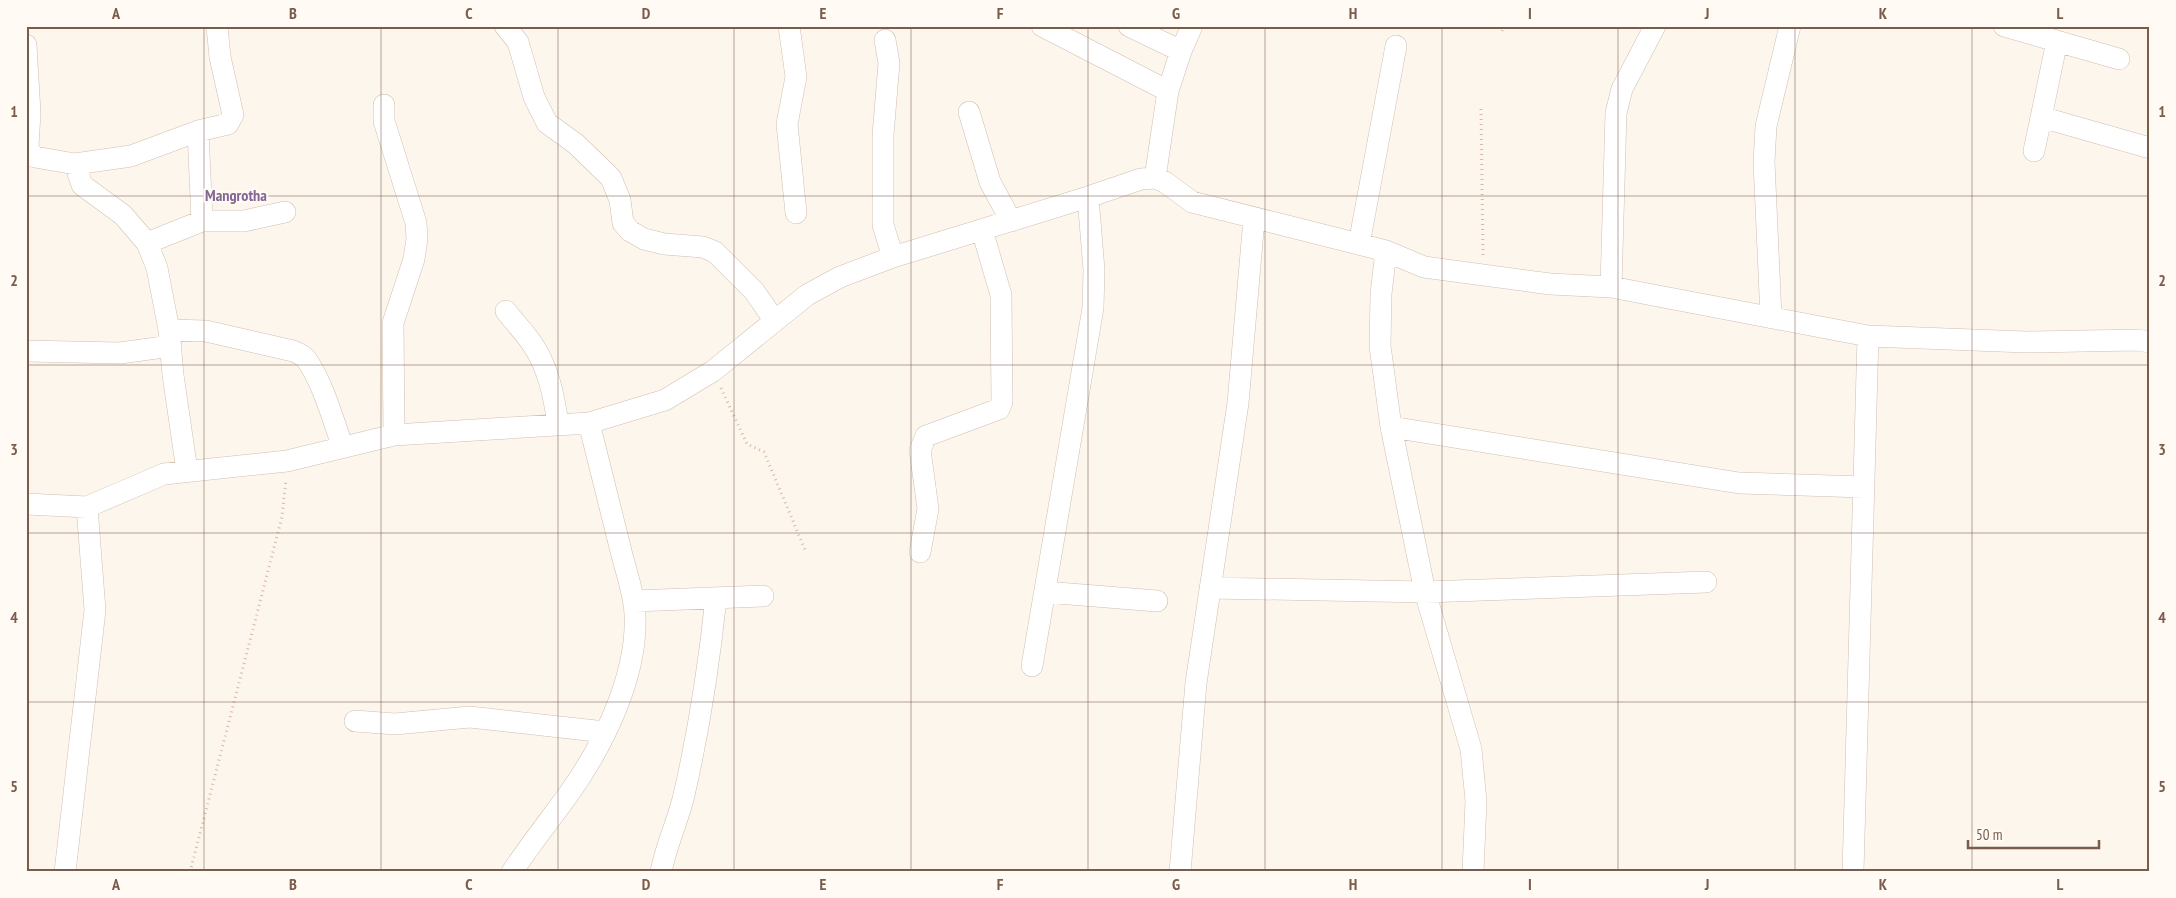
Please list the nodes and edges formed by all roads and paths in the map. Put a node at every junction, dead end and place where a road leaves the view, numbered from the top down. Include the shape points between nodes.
1 (217, 26) edge
2 (505, 26) edge
3 (789, 26) edge
4 (1042, 26) edge
5 (1129, 26) edge
6 (1192, 26) edge
7 (1504, 26) edge
8 (1655, 26) edge
9 (1790, 26) edge
10 (2004, 26) edge
11 (1502, 30) dead end
12 (885, 40) dead end
13 (2057, 41) junction
14 (26, 45) edge
15 (1396, 46) dead end
16 (1180, 51) junction
17 (2119, 59) dead end
18 (1168, 91) junction
19 (384, 105) dead end
20 (1481, 109) dead end
21 (968, 112) dead end
22 (2041, 117) junction
23 (198, 131) junction
24 (2150, 148) edge
25 (2034, 151) dead end
26 (75, 164) junction
27 (1155, 178) junction
28 (1088, 197) junction
29 (285, 212) dead end
30 (796, 213) dead end
31 (1254, 219) junction
32 (202, 221) junction
33 (1011, 221) junction
34 (982, 230) junction
35 (147, 243) junction
36 (1359, 244) junction
37 (1386, 251) junction
38 (893, 257) junction
39 (1484, 275) junction
40 (1611, 287) junction
41 (506, 312) dead end
42 (1771, 317) junction
43 (776, 320) junction
44 (1868, 336) junction
45 (170, 338) junction
46 (2150, 342) edge
47 (26, 351) edge
48 (713, 371) junction
49 (589, 423) junction
50 (558, 424) junction
51 (1391, 427) junction
52 (394, 435) junction
53 (343, 448) junction
54 (287, 462) junction
55 (187, 471) junction
56 (1864, 486) junction
57 (26, 504) edge
58 (87, 507) junction
59 (806, 552) dead end
60 (920, 552) dead end
61 (1706, 582) dead end
62 (1210, 588) junction
63 (1045, 592) junction
64 (1425, 592) junction
65 (763, 596) dead end
66 (716, 598) junction
67 (1157, 601) dead end
68 (634, 602) junction
69 (1032, 666) dead end
70 (355, 721) dead end
71 (605, 732) junction
72 (65, 872) edge
73 (190, 872) edge
74 (512, 872) edge
75 (661, 872) edge
76 (1180, 872) edge
77 (1473, 872) edge
78 (1853, 872) edge

1 - 23 street via 220,57 233,115 228,124
2 - 43 street via 518,42 534,97 547,123 576,144 611,178 620,200 624,223 630,231 651,241 715,252 754,291
3 - 30 street via 796,77 787,124
4 - 18 street
5 - 16 street
6 - 16 street
7 - 11 path
8 - 40 street via 1622,89 1616,113
9 - 42 street via 1766,126 1764,162
10 - 13 street
12 - 38 street via 889,63 883,135 883,225
13 - 17 street
13 - 22 street
14 - 26 street via 30,152 35,157
15 - 36 street
16 - 18 street
18 - 27 street
19 - 52 street via 384,121 416,223 417,239 414,259 393,323
20 - 39 path
21 - 33 street via 990,182
22 - 24 street
22 - 25 street
23 - 26 street via 131,156
23 - 32 street
26 - 35 street via 82,185 123,215
27 - 28 street via 1141,179
27 - 31 street via 1192,202
28 - 33 street
28 - 63 street via 1094,270 1093,308
29 - 32 street via 244,221
31 - 36 street
31 - 62 street via 1238,403
32 - 35 street
33 - 34 street
34 - 38 street
34 - 60 street via 1001,296 1002,402 998,409 926,436 921,443 928,509
35 - 45 street via 157,268
36 - 37 street
37 - 39 street via 1424,267
37 - 51 street via 1380,346
38 - 43 street via 840,277 816,290
39 - 40 street via 1550,284
40 - 42 street
41 - 50 street via 534,346 553,393
42 - 44 street
43 - 48 street
44 - 46 street via 2026,342
44 - 56 street
45 - 47 street via 120,353
45 - 53 street via 206,331 300,354 306,359 324,394
45 - 55 street
48 - 49 street via 664,400
48 - 59 path via 747,444 764,452
49 - 50 street
49 - 68 street
50 - 52 street
51 - 56 street via 1739,483
51 - 64 street
52 - 53 street
53 - 54 street
54 - 55 street
54 - 73 path via 282,518
55 - 58 street via 164,474
56 - 78 street
57 - 58 street
58 - 72 street via 95,610
61 - 64 street
62 - 64 street
62 - 76 street via 1196,683
63 - 67 street
63 - 69 street
64 - 77 street via 1471,749 1476,801
65 - 66 street
66 - 68 street
66 - 75 street via 697,736
68 - 71 street via 633,655
70 - 71 street via 395,724 470,717
71 - 74 street via 568,795

